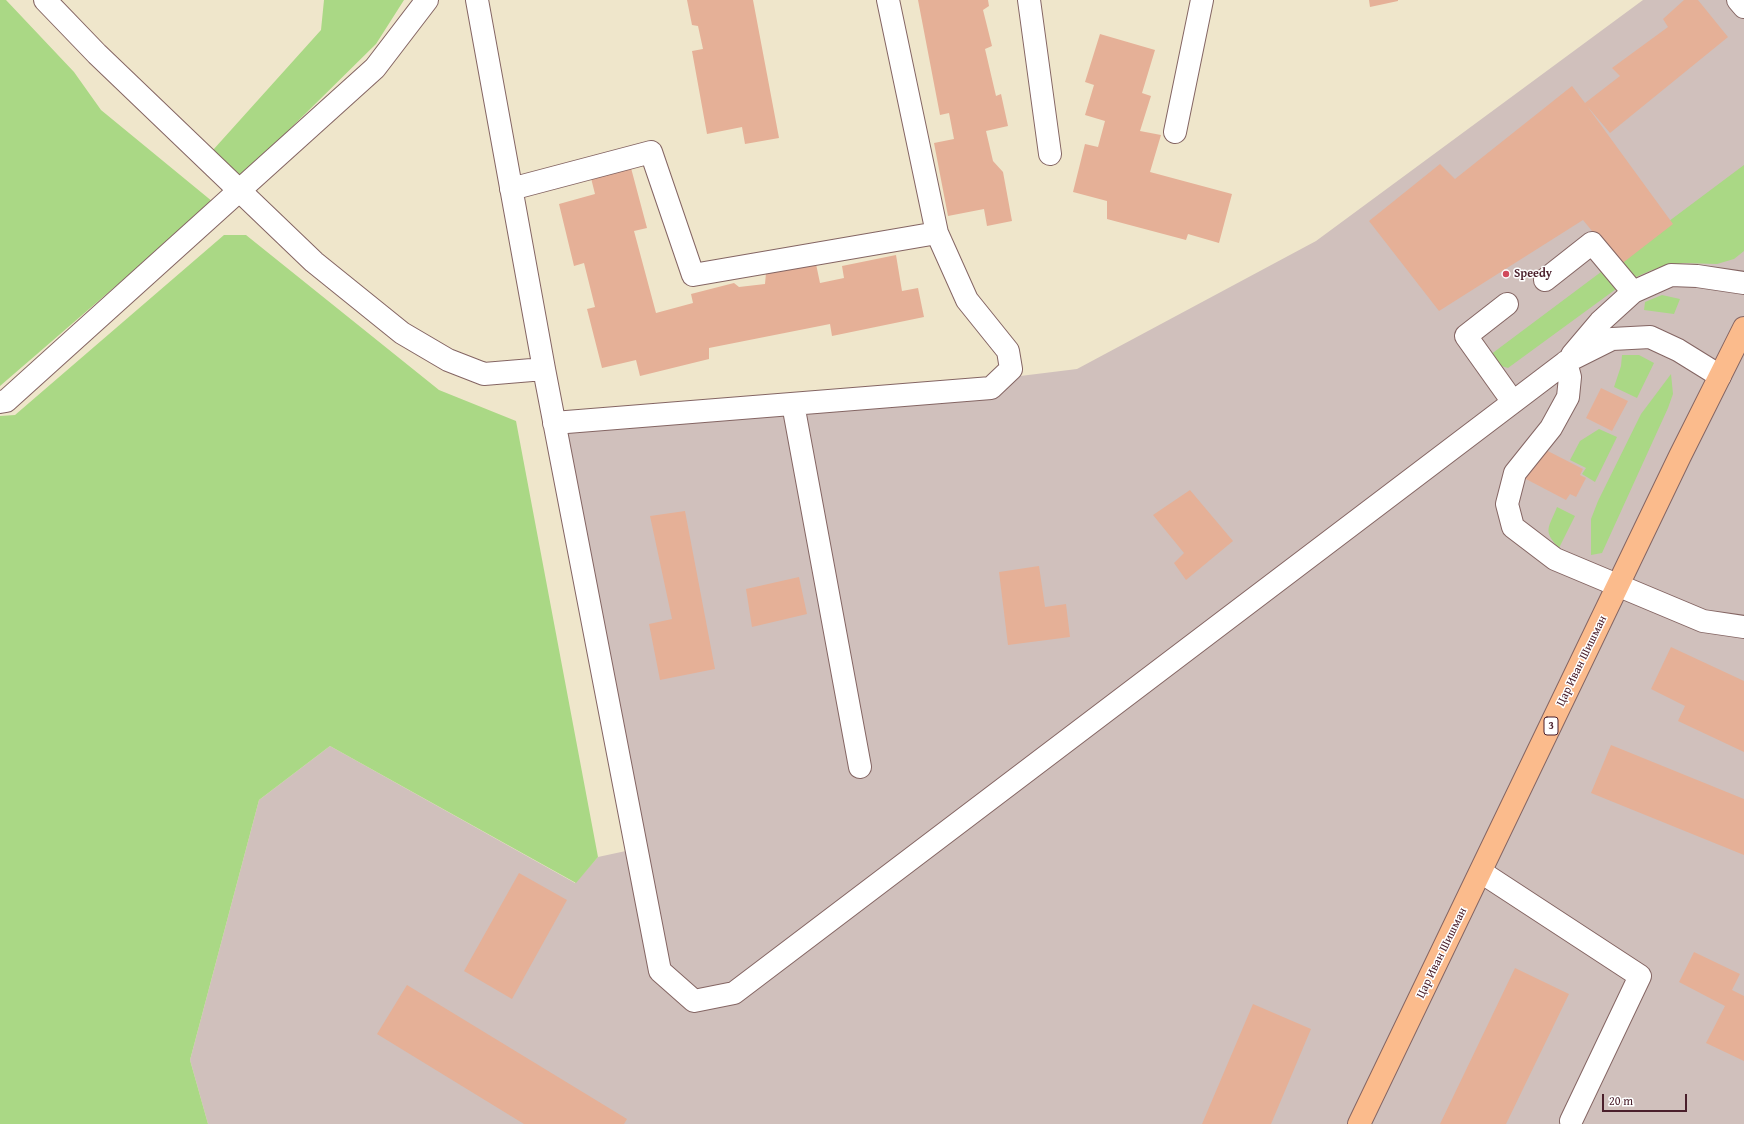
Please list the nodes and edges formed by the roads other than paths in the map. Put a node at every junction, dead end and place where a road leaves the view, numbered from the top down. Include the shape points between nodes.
1 (45, 0) edge
2 (427, 0) edge
3 (477, 0) edge
4 (888, 0) edge
5 (1029, 0) edge
6 (1202, 0) edge
7 (1738, 0) edge
8 (1744, 7) edge
9 (1175, 132) dead end
10 (1050, 154) dead end
11 (511, 189) junction
12 (238, 190) junction
13 (937, 233) junction
14 (1545, 280) dead end
15 (1744, 283) edge
16 (1633, 292) junction
17 (1507, 304) dead end
18 (1744, 328) edge
19 (1566, 362) junction
20 (544, 369) junction
21 (1720, 376) junction
22 (0, 402) edge
23 (1513, 402) junction
24 (793, 404) junction
25 (554, 423) junction
26 (1619, 584) junction
27 (1744, 627) edge
28 (860, 767) dead end
29 (1481, 872) junction
30 (1571, 1120) dead end
31 (1359, 1124) edge

1 - 12 street via 96,54
2 - 12 street via 375,68
3 - 11 street
4 - 13 street
5 - 10 street
6 - 9 street
7 - 8 street
11 - 13 street via 651,152 693,275
11 - 20 street
12 - 20 street via 314,262 402,333 448,360 484,374
12 - 22 street via 6,401
13 - 24 street via 967,300 1008,351 1011,369 991,388
14 - 16 street via 1592,243
15 - 16 street via 1670,275
16 - 19 street via 1600,322
17 - 23 street via 1466,336
18 - 21 main road, Цар Иван Шишман / 3
19 - 21 street via 1612,339 1650,337 1678,350
19 - 23 street
19 - 26 street via 1570,377 1568,397 1551,428 1515,473 1507,504 1513,527 1555,559
20 - 25 street
21 - 26 main road, Цар Иван Шишман / 3
23 - 25 street via 734,993 694,1001 660,971
24 - 25 street
24 - 28 street
26 - 27 street via 1703,621
26 - 29 main road, Цар Иван Шишман / 3
29 - 30 street via 1640,976
29 - 31 main road, Цар Иван Шишман / 3

